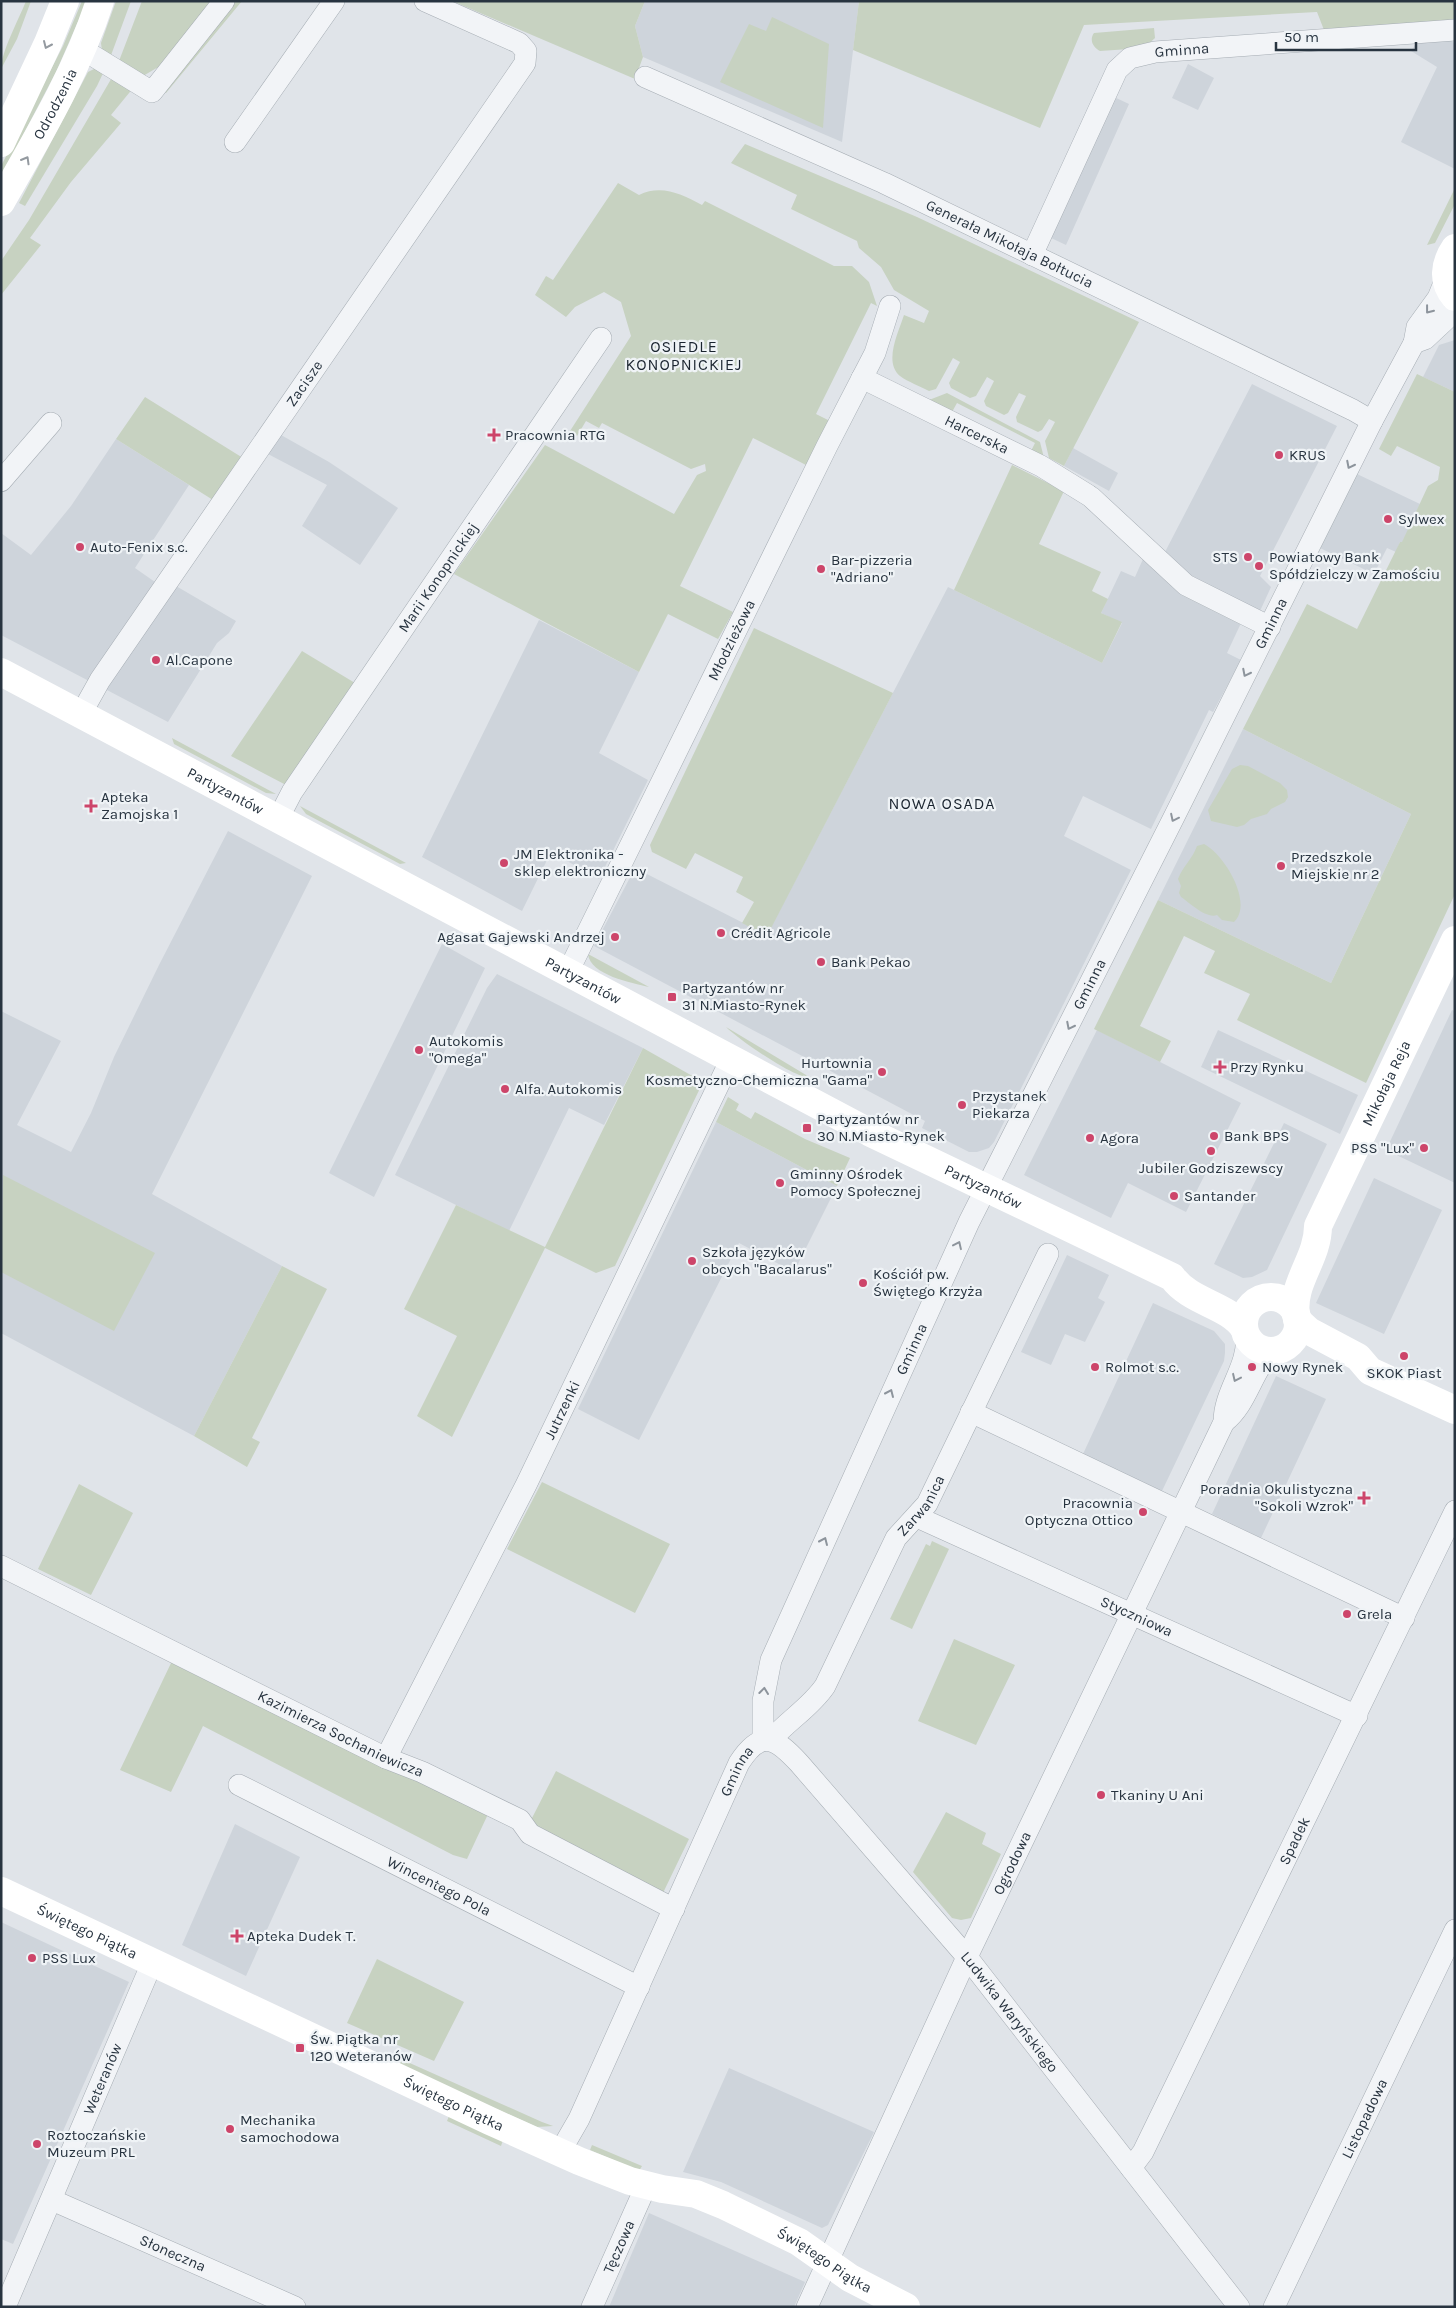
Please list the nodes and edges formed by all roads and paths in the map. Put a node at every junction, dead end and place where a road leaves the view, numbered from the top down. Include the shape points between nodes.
1 (65, 1) edge
2 (100, 1) edge
3 (224, 1) edge
4 (334, 1) edge
5 (425, 1) edge
6 (1455, 30) edge
7 (82, 49) junction
8 (644, 77) dead end
9 (235, 142) dead end
10 (1, 143) edge
11 (1, 202) edge
12 (1455, 248) edge
13 (1032, 255) junction
14 (1450, 288) edge
15 (890, 306) dead end
16 (1455, 311) edge
17 (601, 338) dead end
18 (1414, 343) junction
19 (862, 378) junction
20 (1372, 421) junction
21 (51, 423) dead end
22 (1, 481) edge
23 (1270, 627) junction
24 (1, 672) edge
25 (81, 714) junction
26 (278, 819) junction
27 (1455, 940) edge
28 (568, 972) junction
29 (731, 1059) junction
30 (986, 1189) junction
31 (1318, 1226) junction
32 (1048, 1254) dead end
33 (1172, 1277) junction
34 (1265, 1298) junction
35 (1297, 1318) junction
36 (1245, 1331) junction
37 (1278, 1350) junction
38 (1370, 1370) junction
39 (1455, 1410) edge
40 (971, 1412) junction
41 (1224, 1422) junction
42 (1455, 1511) edge
43 (1180, 1512) junction
44 (917, 1516) junction
45 (1, 1566) edge
46 (1132, 1615) junction
47 (1404, 1618) junction
48 (1356, 1716) junction
49 (767, 1740) junction
50 (386, 1758) junction
51 (239, 1785) dead end
52 (1, 1891) edge
53 (674, 1909) junction
54 (1455, 1930) edge
55 (967, 1957) junction
56 (152, 1963) junction
57 (639, 1987) junction
58 (560, 2152) junction
59 (1131, 2168) junction
60 (646, 2186) junction
61 (52, 2200) junction
62 (827, 2262) junction
63 (5, 2307) edge
64 (295, 2307) edge
65 (592, 2307) edge
66 (806, 2307) edge
67 (906, 2307) edge
68 (1239, 2307) edge
69 (1274, 2307) edge

1 -> 10 main road, Odrodzenia
2 - 7 main road, Odrodzenia
3 - 7 street via 152,92
4 - 9 street
5 - 25 street, Zacisze via 519,43 527,55 521,71 104,674
6 - 13 street, Gminna via 1155,52 1130,58 1117,70
11 -> 7 main road, Odrodzenia via 46,124
8 - 13 street, Generała Mikołaja Bołtucia via 872,178
12 - 14 main road via 1447,263
13 - 20 street, Generała Mikołaja Bołtucia
14 -> 18 street, Gminna via 1438,298 1417,327
15 - 19 street, Młodzieżowa via 880,340
16 - 18 street, Gminna via 1424,339
17 - 26 street, Marii Konopnickiej via 292,792
18 - 20 street, Gminna
19 - 23 street, Harcerska via 1042,466 1090,496 1186,584
19 - 28 street, Młodzieżowa
20 -> 23 street, Gminna
21 - 22 street
23 -> 30 street, Gminna
24 - 25 main road, Partyzantów
25 - 26 main road, Partyzantów
26 - 28 main road, Partyzantów
27 - 31 main road, Mikołaja Reja
28 - 29 main road, Partyzantów
29 - 30 main road, Partyzantów
29 - 50 street, Jutrzenki via 526,1485
30 - 33 main road, Partyzantów
49 -> 30 street, Gminna via 762,1713 771,1660 891,1391
31 - 34 main road, Mikołaja Reja via 1305,1238 1278,1287
31 - 35 main road, Mikołaja Reja via 1315,1251 1296,1294
32 - 40 street, Zarwanica
33 - 34 main road, Partyzantów via 1196,1280 1240,1299
33 - 36 main road, Partyzantów via 1184,1290 1233,1317
34 - 35 main road via 1282,1300
34 - 36 main road via 1250,1307 1244,1320
35 - 37 main road via 1294,1338
35 - 38 main road via 1309,1331 1358,1358
36 - 37 main road via 1258,1348
36 -> 41 street, Ogrodowa via 1246,1355 1227,1398
37 - 38 main road via 1302,1349 1345,1368
37 - 41 street, Ogrodowa via 1264,1362 1237,1410
38 - 39 main road
40 - 43 street
40 - 44 street, Zarwanica via 927,1504
41 - 43 street, Ogrodowa
42 - 47 street, Spadek
43 - 46 street, Ogrodowa
43 - 47 street
44 - 46 street, Styczniowa
44 - 49 street, Zarwanica via 896,1538 837,1662 815,1700
45 - 50 street, Kazimierza Sochaniewicza
46 - 48 street, Styczniowa
46 - 55 street, Ogrodowa
47 - 48 street, Spadek
48 - 59 street, Spadek via 1143,2152
49 - 53 street, Gminna via 752,1746 739,1763
49 - 55 street, Ludwika Waryńskiego via 781,1744 799,1763
50 - 53 street, Kazimierza Sochaniewicza via 520,1820 530,1834
51 - 57 street, Wincentego Pola
52 - 56 main road, Świętego Piątka
53 - 57 street, Gminna
54 - 69 street, Listopadowa
55 - 59 street, Ludwika Waryńskiego
55 - 62 street, Ogrodowa
56 - 58 main road, Świętego Piątka
56 - 61 street, Weteranów
57 - 58 street, Gminna via 579,2119
58 - 60 main road, Świętego Piątka
59 - 68 street, Ludwika Waryńskiego
60 - 62 main road, Świętego Piątka via 696,2194 799,2242
60 - 65 street, Tęczowa
61 - 63 street, Weteranów
61 - 64 street, Słoneczna
62 - 66 street, Ogrodowa
62 - 67 main road, Świętego Piątka via 850,2278

